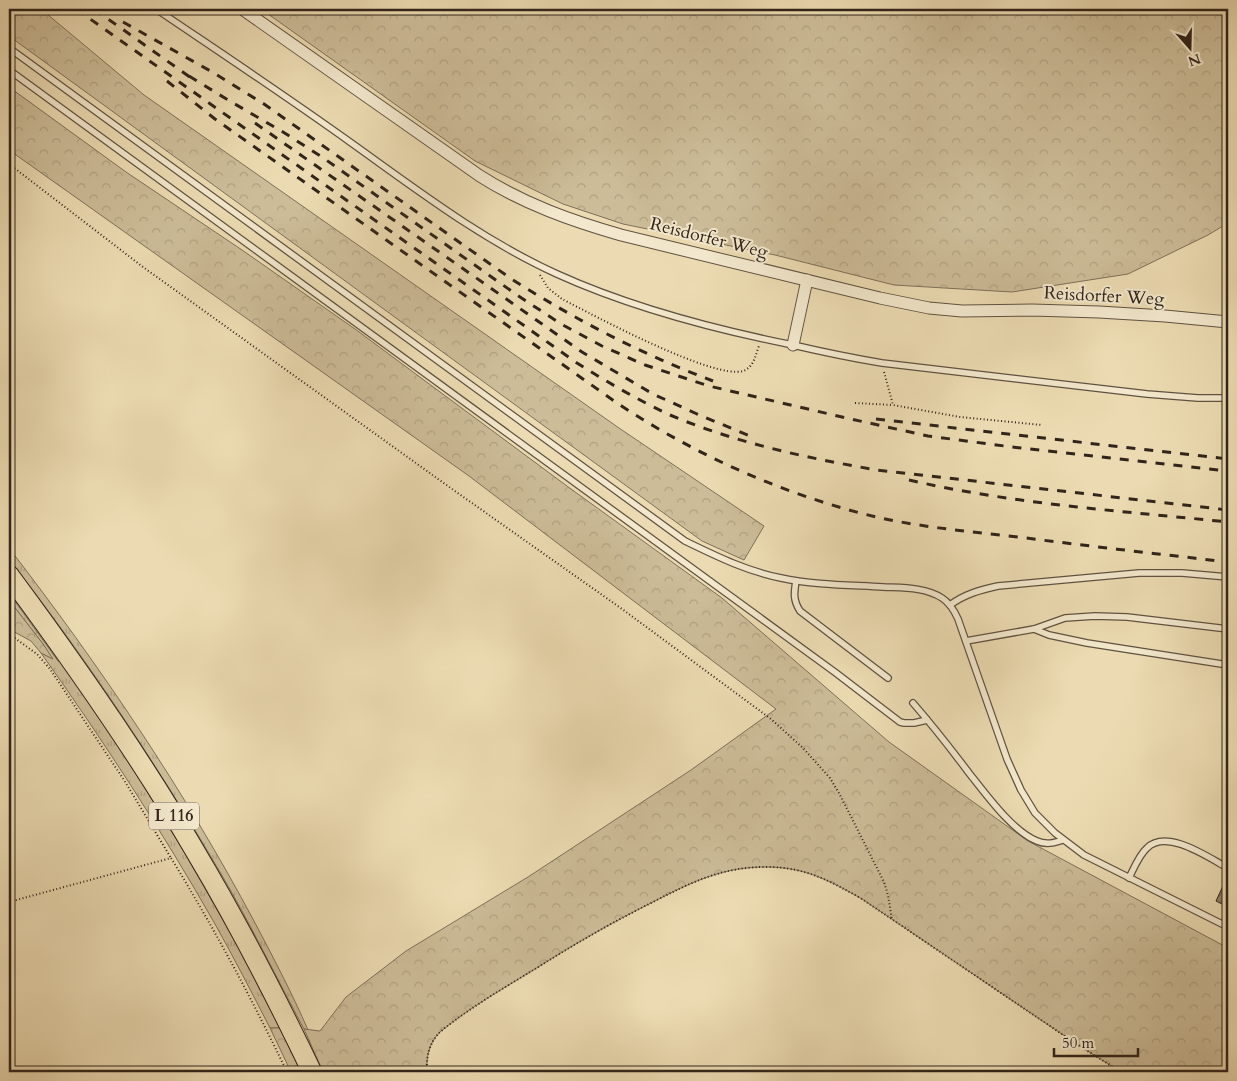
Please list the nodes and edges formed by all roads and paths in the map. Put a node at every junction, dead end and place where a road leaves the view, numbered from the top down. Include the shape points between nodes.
1 (156, 9) edge
2 (242, 9) edge
3 (9, 48) edge
4 (9, 70) edge
5 (9, 164) edge
6 (532, 262) junction
7 (807, 280) junction
8 (1228, 322) edge
9 (761, 339) junction
10 (793, 346) junction
11 (882, 363) junction
12 (1228, 398) edge
13 (855, 403) dead end
14 (893, 405) junction
15 (1042, 425) dead end
16 (9, 575) edge
17 (1228, 578) edge
18 (796, 581) junction
19 (950, 605) junction
20 (1034, 629) junction
21 (1228, 629) edge
22 (9, 634) edge
23 (966, 641) junction
24 (1228, 665) edge
25 (888, 678) dead end
26 (913, 703) dead end
27 (927, 720) junction
28 (1063, 840) junction
29 (171, 858) junction
30 (1228, 868) edge
31 (1129, 878) junction
32 (9, 902) edge
33 (892, 920) junction
34 (1228, 927) edge
35 (287, 1072) edge
36 (312, 1072) edge
37 (427, 1072) edge
38 (1121, 1072) edge

1 - 6 lane via 457,218
2 - 7 street, Reisdorfer Weg via 469,169 522,199 603,230
3 - 18 lane via 685,541 746,569
4 - 27 lane via 895,719 910,724
5 - 33 path via 151,273 771,718 803,748 837,789 884,882
6 - 9 lane via 640,306
6 - 9 path via 548,288 562,300 660,347 711,367 733,372 746,370 753,362
7 - 8 street, Reisdorfer Weg via 940,310 1091,312
7 - 10 street
9 - 10 lane
10 - 11 lane
11 - 12 lane via 1147,394
11 - 14 path
13 - 14 path
14 - 15 path via 960,417
16 - 36 main road, L 116 via 90,687 194,850 252,952
17 - 19 lane via 1147,572 1077,578 985,588
18 - 19 lane via 915,589 936,594
18 - 25 lane via 794,597 800,611
19 - 23 lane
20 - 21 lane via 1065,618 1095,616
20 - 23 lane
20 - 24 lane via 1087,643
22 - 29 path via 37,654 50,669
23 - 28 lane via 1021,790 1035,813
26 - 27 lane
27 - 28 lane via 991,801 1019,829 1042,843
28 - 31 lane via 1084,855
29 - 32 path
29 - 35 path via 234,966
30 - 31 lane via 1186,846 1161,841 1147,848
31 - 34 lane
33 - 37 path via 831,881 804,871 763,867 713,874 606,926 444,1028 431,1044
33 - 38 path

